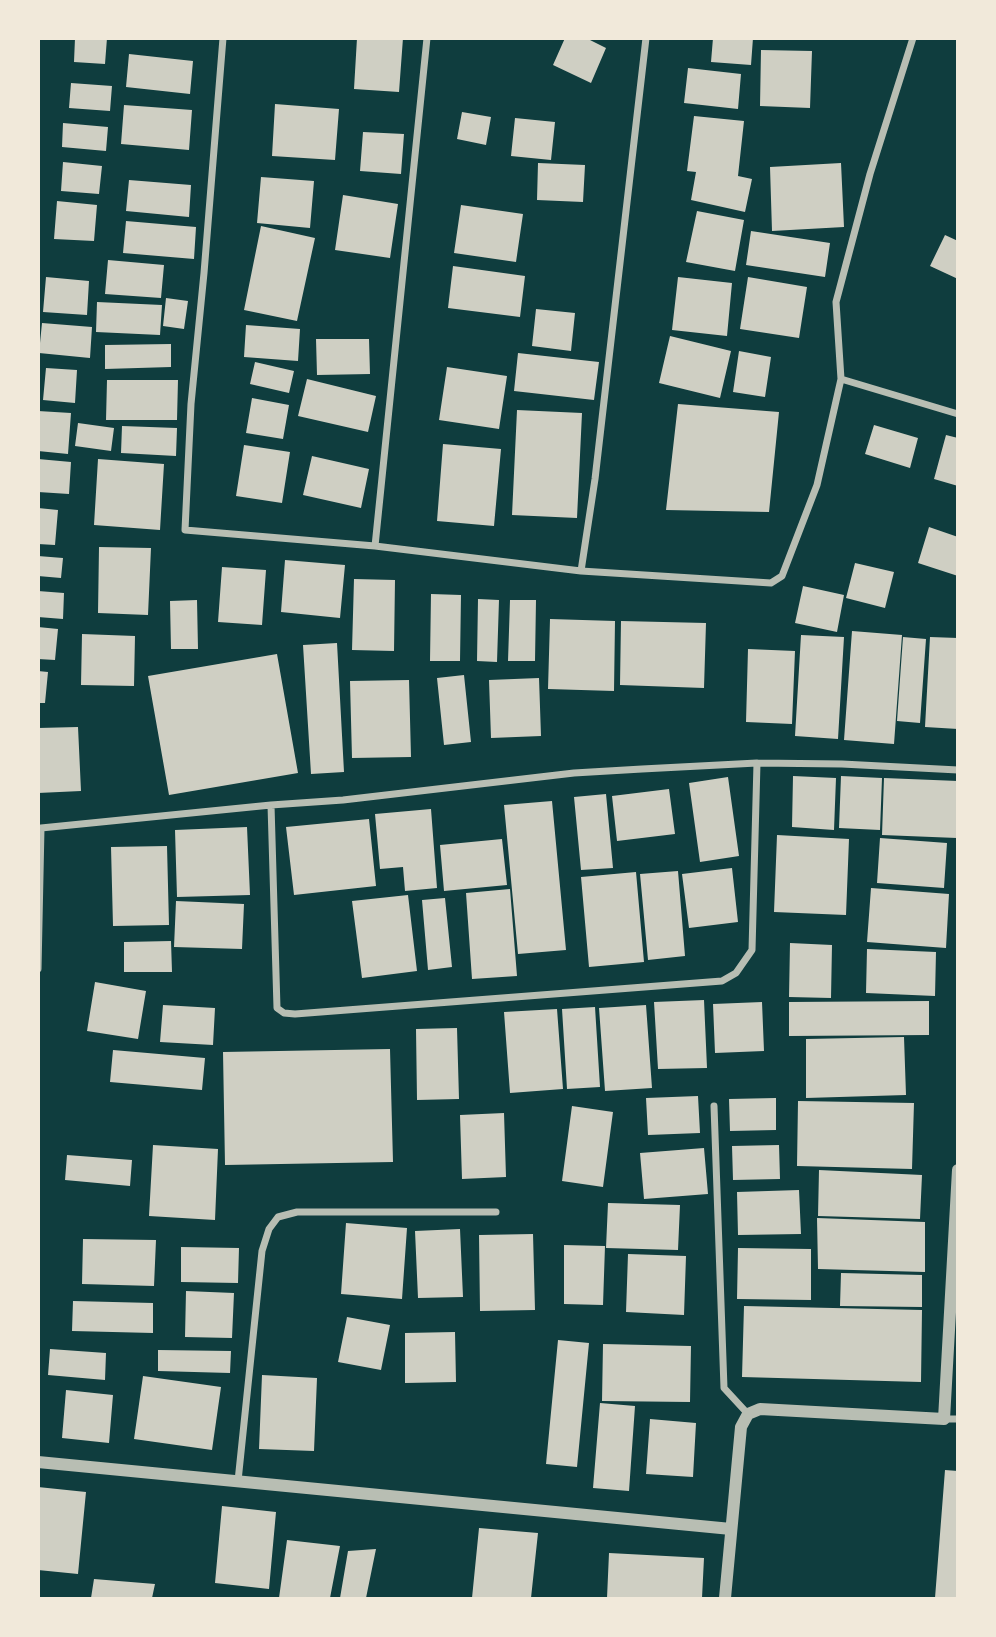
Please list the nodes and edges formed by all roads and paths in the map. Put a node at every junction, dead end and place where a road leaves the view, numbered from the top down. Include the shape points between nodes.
1 (223, 38) edge
2 (427, 38) edge
3 (646, 38) edge
4 (913, 38) edge
5 (841, 379) junction
6 (957, 414) edge
7 (375, 546) junction
8 (581, 571) junction
9 (757, 763) junction
10 (957, 770) edge
11 (271, 805) junction
12 (40, 829) edge
13 (38, 968) edge
14 (714, 1106) dead end
15 (957, 1170) edge
16 (496, 1212) dead end
17 (748, 1414) junction
18 (943, 1419) junction
19 (957, 1419) edge
20 (38, 1462) edge
21 (238, 1481) junction
22 (731, 1530) junction
23 (725, 1598) edge

1 - 7 street via 191,404 185,530
2 - 7 street
3 - 8 street
4 - 5 street via 836,302
5 - 6 street
5 - 8 street via 817,485 782,576 771,583
7 - 8 street
9 - 10 street
9 - 11 street via 575,773
9 - 11 street via 752,950 736,973 722,981 284,1013 277,1008
11 - 12 street
12 - 13 street
14 - 17 street via 724,1388
15 - 18 street
16 - 21 street via 298,1212 278,1217 262,1251
17 - 18 street via 760,1409
17 - 22 street via 741,1427
18 - 19 street
20 - 21 street
21 - 22 street
22 - 23 street

